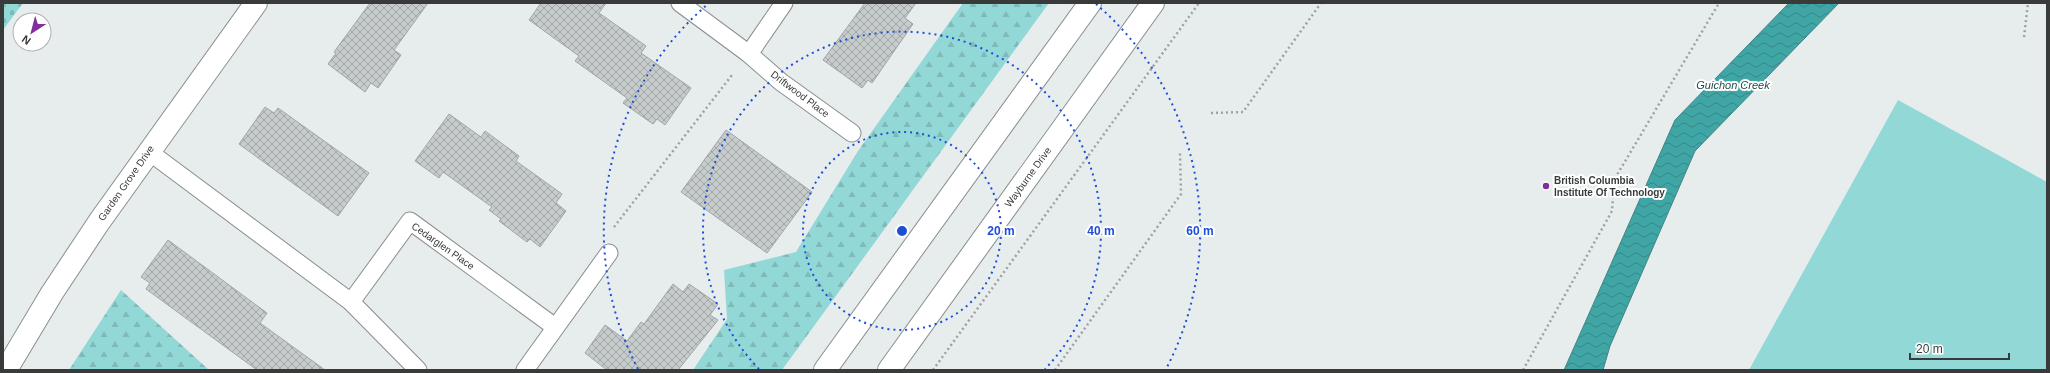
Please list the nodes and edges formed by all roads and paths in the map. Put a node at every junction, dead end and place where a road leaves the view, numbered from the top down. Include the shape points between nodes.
1 (256, 3) edge
2 (680, 3) edge
3 (784, 3) edge
4 (1090, 3) edge
5 (1154, 3) edge
6 (1199, 3) edge
7 (1321, 3) edge
8 (1719, 3) edge
9 (2028, 3) edge
10 (2024, 37) dead end
11 (749, 54) junction
12 (1211, 113) dead end
13 (852, 133) dead end
14 (148, 151) junction
15 (1180, 153) dead end
16 (609, 253) joint
17 (351, 302) junction
18 (555, 327) junction
19 (6, 370) edge
20 (418, 370) edge
21 (525, 370) edge
22 (825, 370) edge
23 (889, 370) edge
24 (933, 370) edge
25 (1055, 370) edge
26 (1523, 370) edge

1 - 14 street, Garden Grove Drive
2 - 11 lane, Driftwood Place
3 - 11 lane
4 - 22 street
5 - 23 street, Wayburne Drive
6 - 24 path
7 - 12 path via 1243,112
8 - 26 path via 1614,180 1612,211
9 - 10 path
11 - 13 lane, Driftwood Place via 781,82
11 - 16 path via 608,236
14 - 17 lane
14 - 19 street, Garden Grove Drive via 52,293
15 - 25 path via 1181,194
16 - 18 lane
17 - 18 lane, Cedarglen Place via 410,221
17 - 20 lane
18 - 21 lane

